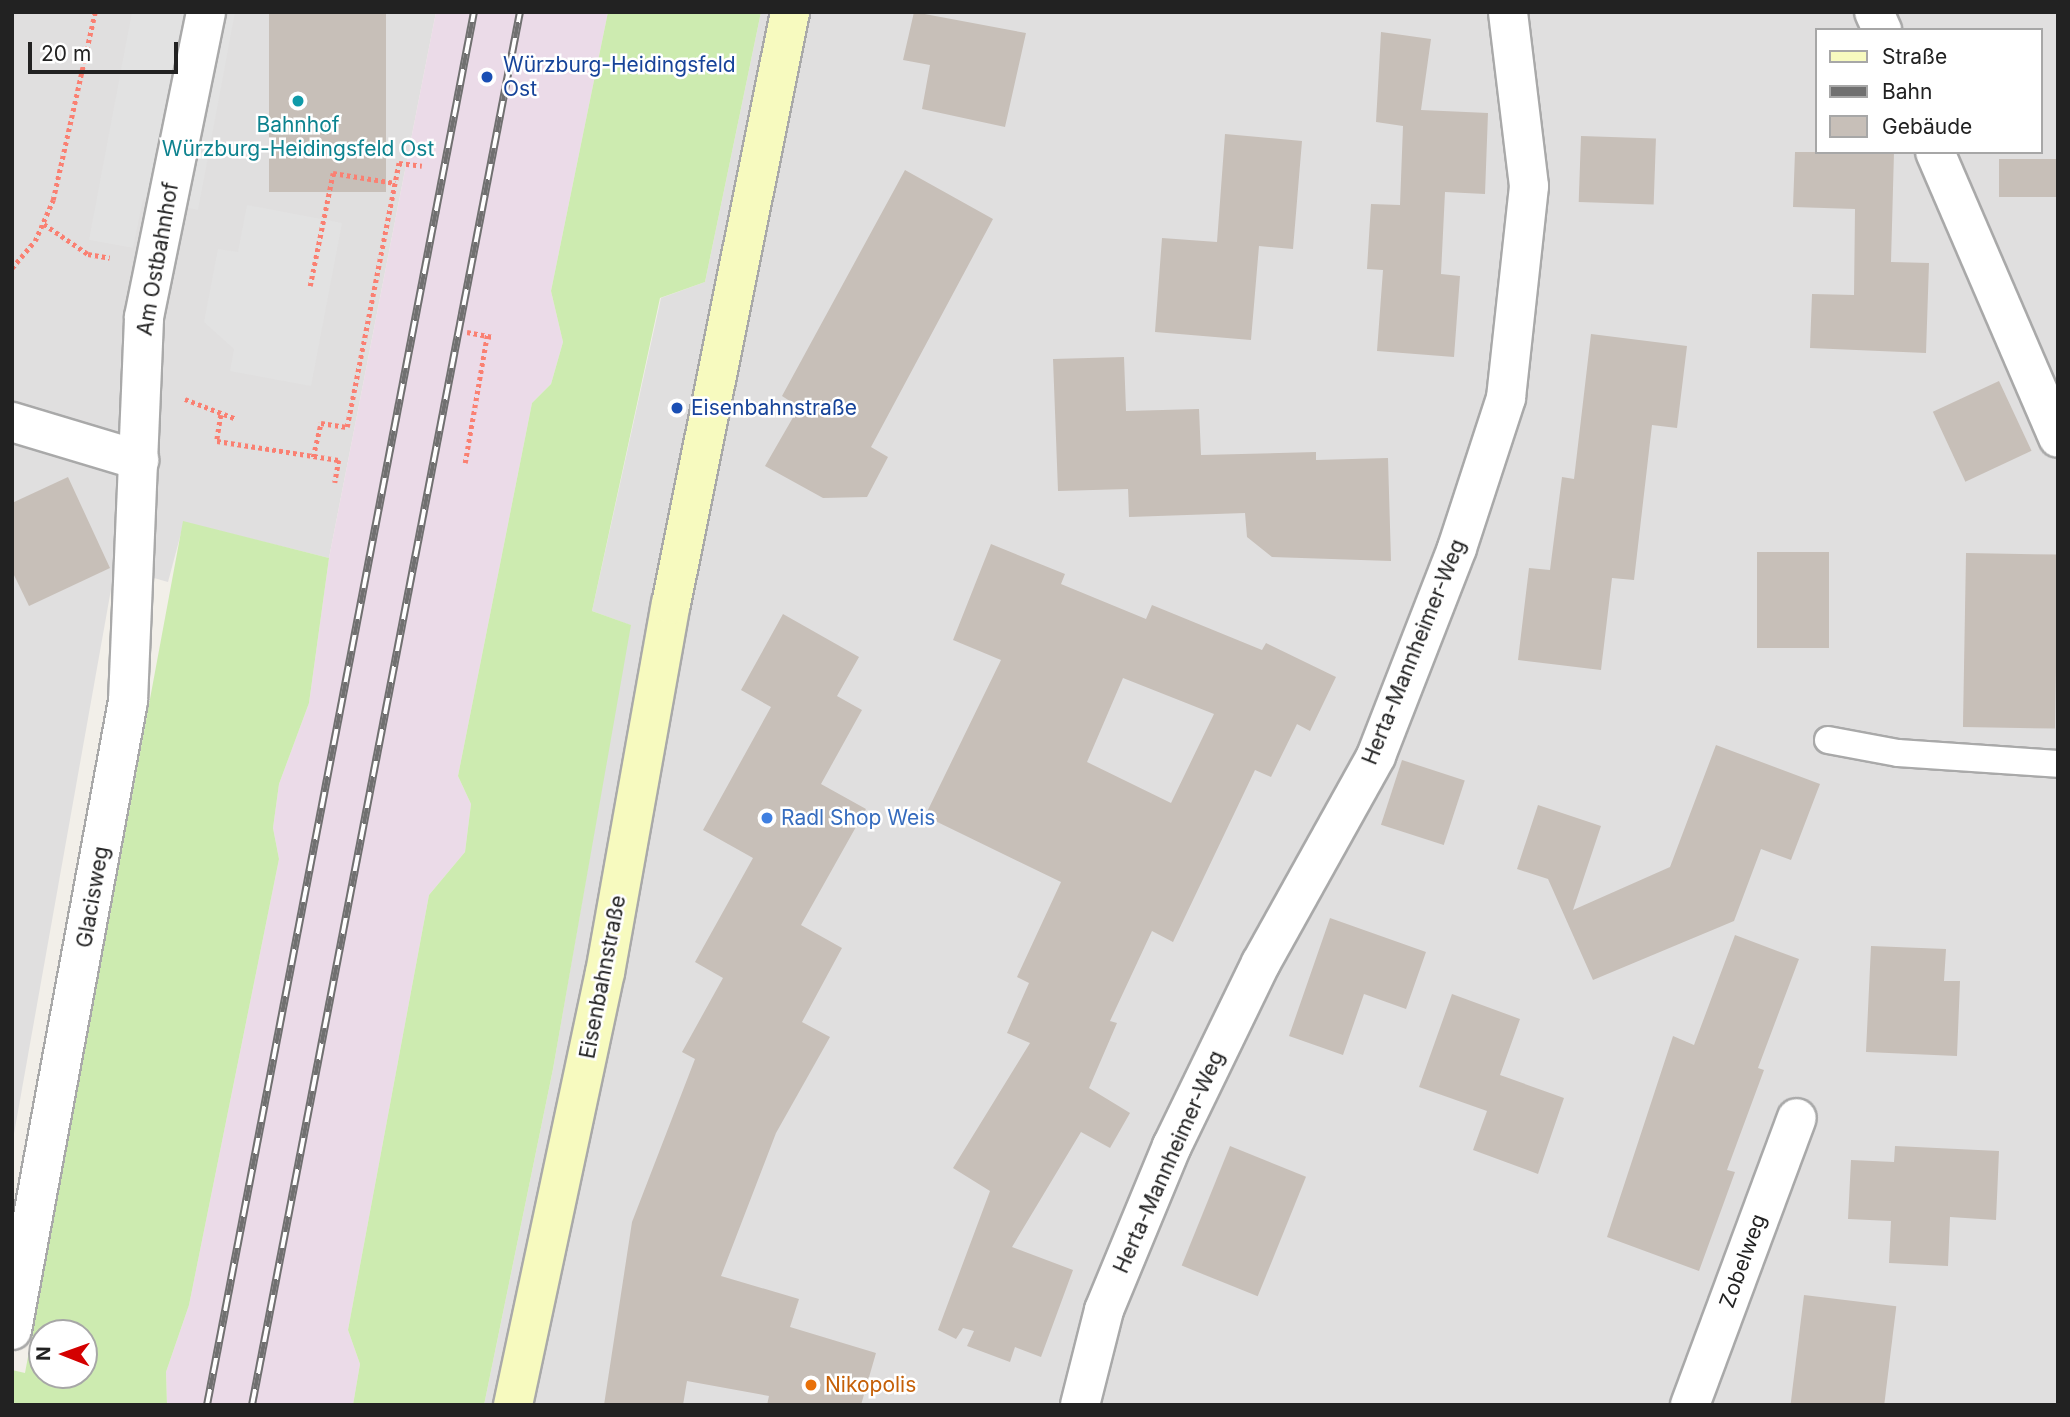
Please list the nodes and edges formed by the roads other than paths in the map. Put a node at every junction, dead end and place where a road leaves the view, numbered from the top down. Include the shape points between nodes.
1 (206, 12) edge
2 (790, 12) edge
3 (1508, 12) edge
4 (1874, 12) edge
5 (1881, 28) edge
6 (1936, 154) edge
7 (12, 422) edge
8 (2058, 438) edge
9 (139, 460) junction
10 (1828, 740) dead end
11 (2058, 764) edge
12 (1797, 1118) dead end
13 (12, 1330) edge
14 (513, 1405) edge
15 (1080, 1405) edge
16 (1690, 1405) edge

1 - 9 street, Am Ostbahnhof via 144,317
2 - 14 street, Eisenbahnstraße via 683,541 605,973
3 - 15 street, Herta-Mannheimer-Weg via 1529,186 1506,398 1457,548 1376,756 1261,963 1172,1146 1104,1310
4 - 5 street
6 - 8 street
7 - 9 street
9 - 13 street, Glacisweg via 128,701
10 - 11 lane via 1898,753
12 - 16 street, Zobelweg

